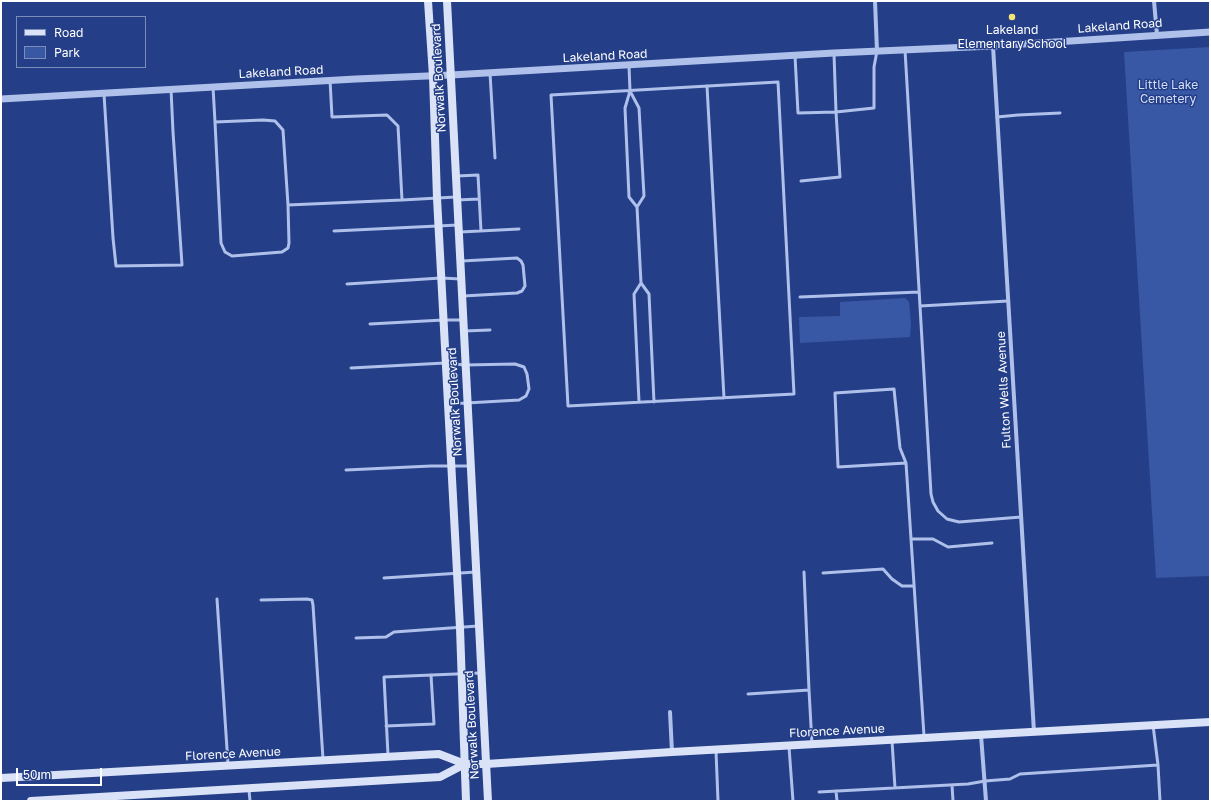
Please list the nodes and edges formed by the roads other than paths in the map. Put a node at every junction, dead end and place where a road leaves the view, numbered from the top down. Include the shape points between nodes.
1 (428, 1) edge
2 (447, 1) edge
3 (875, 1) edge
4 (1154, 1) edge
5 (1210, 32) edge
6 (1158, 35) junction
7 (993, 46) junction
8 (905, 50) junction
9 (878, 51) junction
10 (834, 54) junction
11 (795, 56) junction
12 (629, 66) junction
13 (490, 73) junction
14 (451, 75) junction
15 (433, 76) junction
16 (330, 80) junction
17 (707, 86) junction
18 (213, 87) junction
19 (171, 89) junction
20 (630, 91) junction
21 (104, 93) junction
22 (1, 99) edge
23 (836, 112) junction
24 (1060, 113) dead end
25 (997, 117) junction
26 (215, 122) junction
27 (495, 158) dead end
28 (455, 176) junction
29 (801, 181) dead end
30 (436, 198) junction
31 (456, 199) junction
32 (479, 199) junction
33 (402, 200) junction
34 (288, 204) junction
35 (637, 207) junction
36 (438, 226) junction
37 (458, 228) junction
38 (519, 228) dead end
39 (481, 230) junction
40 (334, 231) dead end
41 (460, 262) junction
42 (441, 278) junction
43 (461, 279) junction
44 (641, 283) junction
45 (347, 284) dead end
46 (919, 292) junction
47 (462, 296) junction
48 (800, 297) dead end
49 (1008, 301) junction
50 (920, 306) junction
51 (443, 320) junction
52 (463, 320) junction
53 (370, 324) dead end
54 (490, 330) dead end
55 (463, 331) junction
56 (445, 363) junction
57 (465, 365) junction
58 (351, 368) dead end
59 (724, 398) junction
60 (640, 402) junction
61 (654, 402) junction
62 (467, 403) junction
63 (448, 404) junction
64 (906, 463) junction
65 (451, 465) junction
66 (470, 466) junction
67 (346, 470) dead end
68 (1021, 516) junction
69 (911, 539) junction
70 (992, 543) dead end
71 (457, 572) junction
72 (476, 572) junction
73 (804, 572) dead end
74 (823, 573) dead end
75 (384, 578) dead end
76 (914, 586) junction
77 (218, 599) dead end
78 (261, 600) dead end
79 (478, 626) junction
80 (460, 628) junction
81 (356, 638) dead end
82 (461, 673) junction
83 (481, 673) junction
84 (431, 675) junction
85 (809, 690) junction
86 (748, 694) dead end
87 (670, 712) dead end
88 (1210, 722) edge
89 (1153, 725) junction
90 (386, 726) junction
91 (1034, 732) junction
92 (981, 735) junction
93 (924, 738) junction
94 (892, 740) junction
95 (812, 744) junction
96 (789, 745) junction
97 (716, 749) junction
98 (672, 752) junction
99 (388, 757) junction
100 (323, 761) junction
101 (465, 764) junction
102 (486, 764) junction
103 (1158, 765) junction
104 (228, 766) junction
105 (1, 778) edge
106 (985, 781) junction
107 (952, 785) junction
108 (249, 788) junction
109 (895, 788) junction
110 (836, 791) junction
111 (819, 792) dead end
112 (93, 799) edge
113 (31, 801) edge
114 (250, 801) edge
115 (466, 801) edge
116 (488, 801) edge
117 (718, 801) edge
118 (793, 801) edge
119 (836, 801) edge
120 (953, 801) edge
121 (986, 801) edge
122 (1160, 801) edge

1 - 15 main road, Norwalk Boulevard
2 - 14 main road, Norwalk Boulevard
3 - 9 street
4 - 6 street
5 - 6 street, Lakeland Road
6 - 7 street, Lakeland Road
7 - 8 street, Lakeland Road
7 - 25 street, Fulton Wells Avenue
8 - 9 street, Lakeland Road
8 - 46 lane
9 - 10 street, Lakeland Road
9 - 23 lane via 874,67 874,108
10 - 11 street, Lakeland Road
10 - 23 lane
11 - 12 street, Lakeland Road
11 - 23 lane via 798,113
12 - 13 street, Lakeland Road
12 - 20 lane
13 - 14 street, Lakeland Road
13 - 27 lane
14 - 15 street, Lakeland Road
14 - 28 main road, Norwalk Boulevard
15 - 16 street, Lakeland Road
15 - 30 main road, Norwalk Boulevard
16 - 18 street, Lakeland Road
16 - 33 lane via 332,117 387,115 398,126
17 - 20 lane
17 - 59 lane
17 - 59 lane via 778,82 794,394
18 - 19 street, Lakeland Road
18 - 26 lane
19 - 21 street, Lakeland Road
19 - 21 lane via 182,265 116,266
20 - 35 lane via 625,108 629,197
20 - 35 lane via 639,108 644,196
20 - 60 lane via 551,96 568,406
21 - 22 street, Lakeland Road
23 - 29 lane via 840,177
24 - 25 lane
25 - 49 street, Fulton Wells Avenue
26 - 34 lane via 275,121 283,130
26 - 34 lane via 221,243 225,252 232,256 282,252 288,248
28 - 31 main road, Norwalk Boulevard
28 - 32 lane via 478,175
30 - 31 lane
30 - 33 lane
30 - 36 main road, Norwalk Boulevard
31 - 32 lane
31 - 37 main road, Norwalk Boulevard
32 - 39 lane
33 - 34 lane
35 - 44 lane
36 - 37 lane
36 - 40 lane
36 - 42 main road, Norwalk Boulevard
37 - 39 lane
37 - 41 main road, Norwalk Boulevard
38 - 39 lane
41 - 43 main road, Norwalk Boulevard
41 - 47 lane via 517,258 523,265 524,286 517,294
42 - 43 lane
42 - 45 lane
42 - 51 main road, Norwalk Boulevard
43 - 47 main road, Norwalk Boulevard
44 - 60 lane via 634,294
44 - 61 lane via 649,294
46 - 48 lane
46 - 50 lane
47 - 52 main road, Norwalk Boulevard
49 - 50 lane
49 - 68 street, Fulton Wells Avenue
50 - 68 lane via 933,502 947,519 959,522
51 - 52 lane
51 - 53 lane
51 - 56 main road, Norwalk Boulevard
52 - 55 main road, Norwalk Boulevard
54 - 55 lane
55 - 57 main road, Norwalk Boulevard
56 - 57 lane
56 - 58 lane
56 - 63 main road, Norwalk Boulevard
57 - 62 main road, Norwalk Boulevard
57 - 62 lane via 524,366 529,388 526,396 519,400
59 - 61 lane
60 - 61 lane
62 - 63 lane
62 - 66 main road, Norwalk Boulevard
63 - 65 main road, Norwalk Boulevard
64 - 64 lane via 900,448 894,389 834,393 838,467
64 - 69 lane
65 - 66 lane
65 - 67 lane
65 - 71 main road, Norwalk Boulevard
66 - 72 main road, Norwalk Boulevard
68 - 91 street, Fulton Wells Avenue
69 - 70 lane via 932,539 948,547
69 - 76 lane
71 - 72 lane
71 - 75 lane
71 - 80 main road, Norwalk Boulevard
72 - 79 main road, Norwalk Boulevard
73 - 85 lane
74 - 76 lane via 883,569 902,586
76 - 93 lane
77 - 104 lane
78 - 100 lane via 307,599 312,600 314,605
79 - 80 lane
79 - 83 main road, Norwalk Boulevard
80 - 81 lane via 394,632 386,637
80 - 82 main road, Norwalk Boulevard
82 - 83 lane
82 - 84 lane
82 - 101 main road, Norwalk Boulevard
83 - 102 main road, Norwalk Boulevard
84 - 90 lane via 384,677
84 - 90 lane via 434,724
85 - 86 lane
85 - 95 lane
87 - 98 street
88 - 89 main road, Florence Avenue
89 - 91 main road, Florence Avenue
89 - 103 lane
90 - 99 lane
91 - 92 main road, Florence Avenue
92 - 93 main road, Florence Avenue
92 - 106 street
93 - 94 main road, Florence Avenue
94 - 95 main road, Florence Avenue
94 - 109 lane
95 - 96 main road, Florence Avenue
96 - 97 main road, Florence Avenue
96 - 118 lane
97 - 98 main road, Florence Avenue
97 - 117 lane
98 - 102 main road, Florence Avenue
99 - 100 main road, Florence Avenue
99 - 101 main road, Florence Avenue via 439,754
100 - 104 main road, Florence Avenue
101 - 102 main road, Florence Avenue
101 - 108 main road, Florence Avenue via 440,777
101 - 115 main road, Norwalk Boulevard
102 - 116 main road, Norwalk Boulevard
103 - 106 lane via 1020,774 1010,779
103 - 122 lane
104 - 105 main road, Florence Avenue
106 - 107 lane
106 - 121 street
107 - 109 lane
107 - 120 lane
108 - 112 main road, Florence Avenue
108 - 114 lane
109 - 110 lane
110 - 111 lane
110 - 119 lane
112 - 113 main road, Florence Avenue

